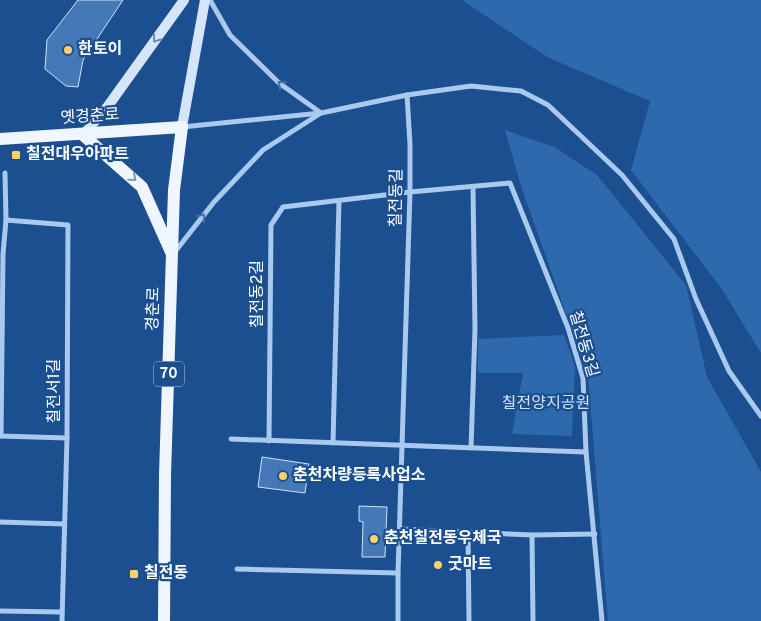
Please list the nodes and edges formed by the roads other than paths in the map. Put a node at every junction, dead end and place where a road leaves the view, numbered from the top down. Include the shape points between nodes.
1 (184, 0) edge
2 (205, 0) edge
3 (210, 0) edge
4 (407, 95) junction
5 (320, 112) junction
6 (182, 127) junction
7 (83, 134) junction
8 (0, 139) edge
9 (5, 173) dead end
10 (473, 188) junction
11 (410, 192) junction
12 (339, 200) junction
13 (6, 220) junction
14 (2, 254) edge
15 (172, 255) junction
16 (761, 416) edge
17 (0, 436) edge
18 (67, 438) junction
19 (231, 439) dead end
20 (269, 441) junction
21 (333, 443) junction
22 (402, 445) junction
23 (470, 448) junction
24 (586, 452) junction
25 (0, 522) edge
26 (64, 524) junction
27 (400, 530) junction
28 (468, 533) junction
29 (595, 534) junction
30 (532, 535) junction
31 (237, 569) dead end
32 (398, 573) junction
33 (0, 611) edge
34 (62, 612) junction
35 (62, 621) edge
36 (164, 621) edge
37 (398, 621) edge
38 (469, 621) edge
39 (533, 621) edge
40 (602, 621) edge

1 -> 7 street via 108,106
2 - 6 street, 경춘로
5 -> 3 street via 279,83 230,35
4 - 5 street
4 - 11 street, 칠전동길
4 - 16 street via 471,86 521,91 548,105 622,175 674,239 696,299 730,371
5 - 6 street
15 -> 5 street via 214,202 263,150
6 - 7 main road, 옛경춘로
6 - 15 main road, 경춘로 / 70 via 174,190
7 - 8 main road, 옛경춘로
7 -> 15 main road via 142,186
9 - 13 street
10 - 11 street, 칠전동3길
10 - 23 street via 474,329
10 - 24 street, 칠전동3길 via 510,183 568,328 583,378
11 - 12 street, 칠전동2길
11 - 22 street, 칠전동길
12 - 20 street, 칠전동2길 via 283,208 271,225
12 - 21 street
13 - 14 street
13 - 18 street, 칠전서1길 via 68,225
14 - 17 street
15 - 36 main road, 경춘로 / 70
17 - 18 street
18 - 26 street, 칠전서1길
19 - 20 street
20 - 21 street
21 - 22 street
22 - 23 street
22 - 27 street, 칠전동길
23 - 24 street
24 - 29 street, 칠전동3길
25 - 26 street
26 - 34 street, 칠전서1길
27 - 28 street
27 - 32 street, 칠전동길
28 - 30 street
28 - 38 street
29 - 30 street
29 - 40 street, 칠전동3길
30 - 39 street
31 - 32 street
32 - 37 street, 칠전동길
33 - 34 street
34 - 35 street, 칠전서1길

